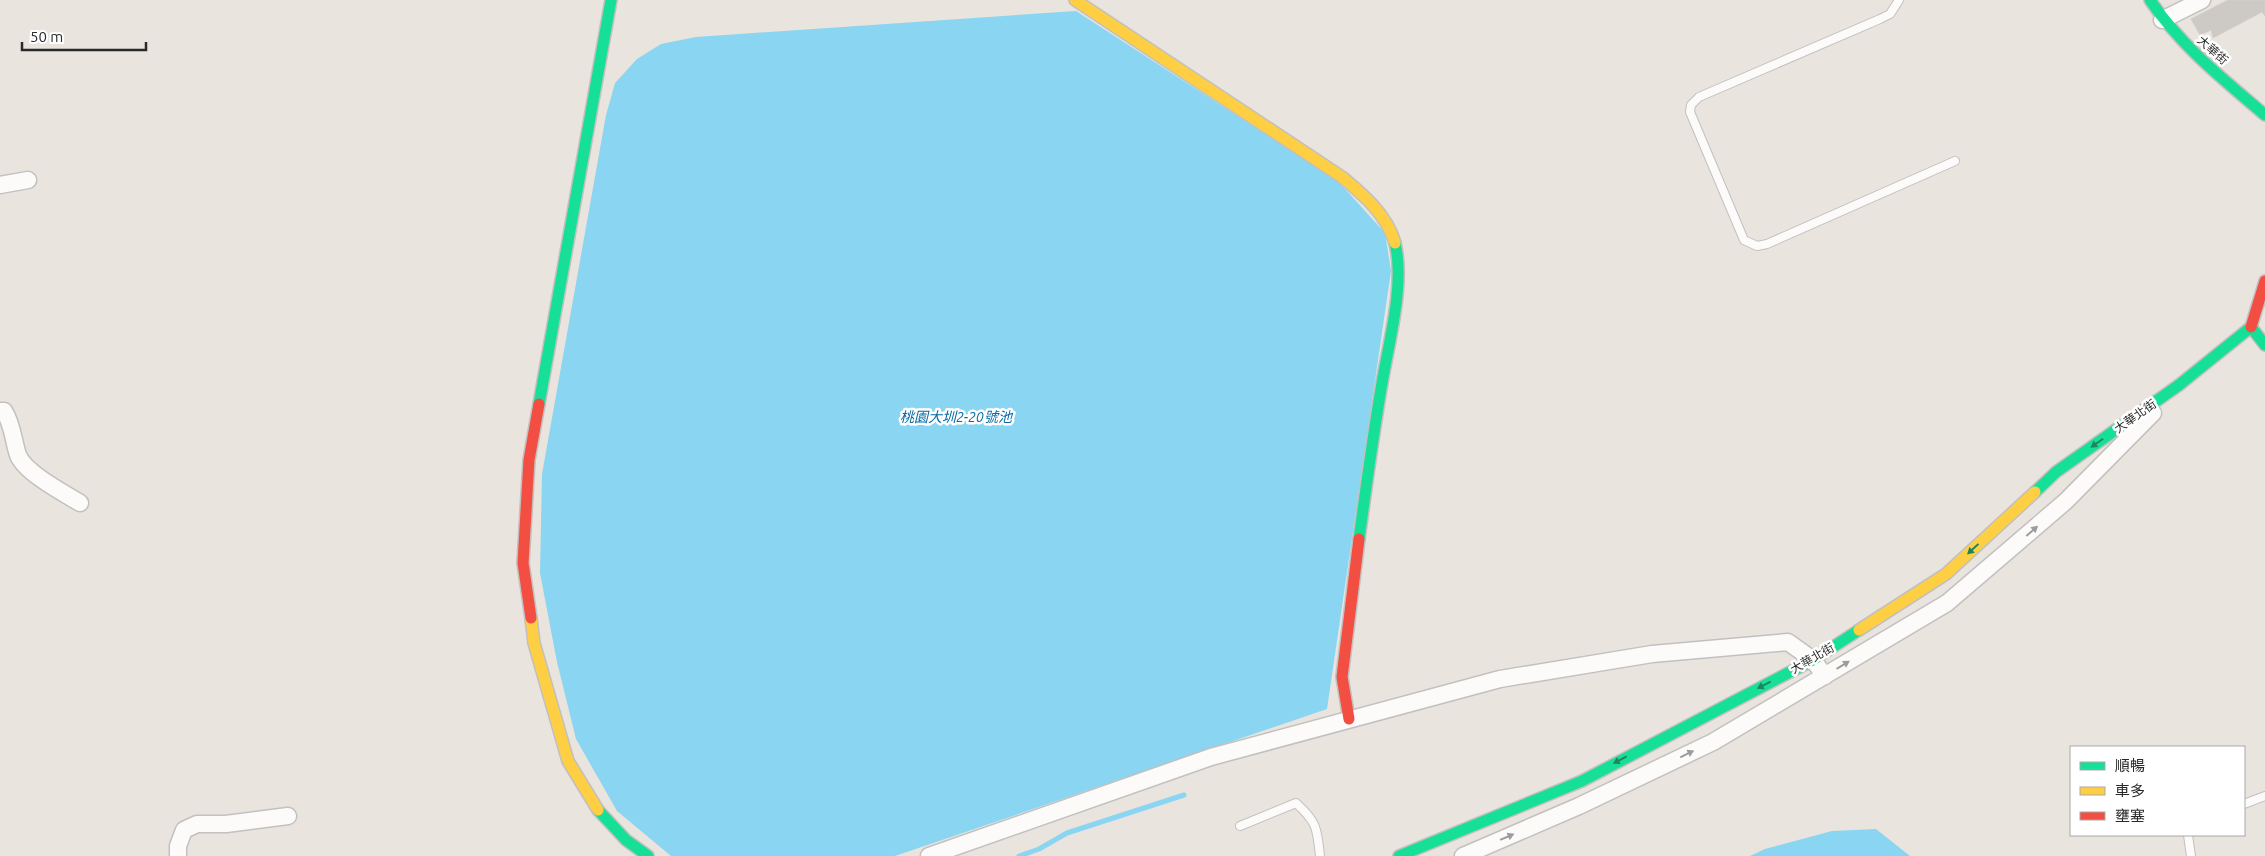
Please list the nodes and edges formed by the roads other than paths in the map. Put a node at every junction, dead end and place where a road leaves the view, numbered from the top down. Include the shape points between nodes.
1 (612, 0) edge
2 (1075, 0) edge
3 (1899, 0) edge
4 (2150, 0) edge
5 (2202, 0) edge
6 (2162, 20) junction
7 (2265, 115) edge
8 (1955, 161) dead end
9 (28, 180) dead end
10 (0, 185) edge
11 (2265, 280) edge
12 (2252, 326) junction
13 (2265, 344) edge
14 (2179, 385) junction
15 (0, 411) edge
16 (80, 503) dead end
17 (1813, 660) junction
18 (1824, 676) junction
19 (1349, 719) junction
20 (2265, 796) edge
21 (2245, 804) edge
22 (288, 816) dead end
23 (1240, 826) dead end
24 (2188, 836) edge
25 (178, 856) edge
26 (648, 856) edge
27 (929, 856) edge
28 (1320, 856) edge
29 (1399, 856) edge
30 (1462, 856) edge
31 (2191, 856) edge

1 - 26 street via 529,460 523,564 534,643 568,761 595,806 626,840
2 - 19 street via 1342,177 1366,196 1392,229 1397,252 1397,291 1370,454 1342,677
3 - 8 lane via 1890,14 1880,19 1699,97 1691,105 1690,112 1744,240 1756,246
4 - 6 street, 大華街
5 - 6 street
6 - 7 street, 大華街 via 2195,54
9 - 10 street
11 - 12 street
12 - 13 street
12 - 14 street, 大華北街
14 -> 17 street, 大華北街 via 2056,472 1946,574
18 -> 14 street, 大華北街 via 1947,603 2066,502
15 - 16 street via 4,411 11,422 19,457 37,476
17 - 18 street
17 - 19 street via 1788,642 1652,654 1500,679
17 -> 29 street, 大華北街 via 1582,781
30 -> 18 street, 大華北街 via 1579,806 1713,742
19 - 27 street via 1210,758
20 - 21 lane
22 - 25 street via 226,824 197,824 184,830
23 - 28 lane via 1296,803 1312,818
24 - 31 lane

